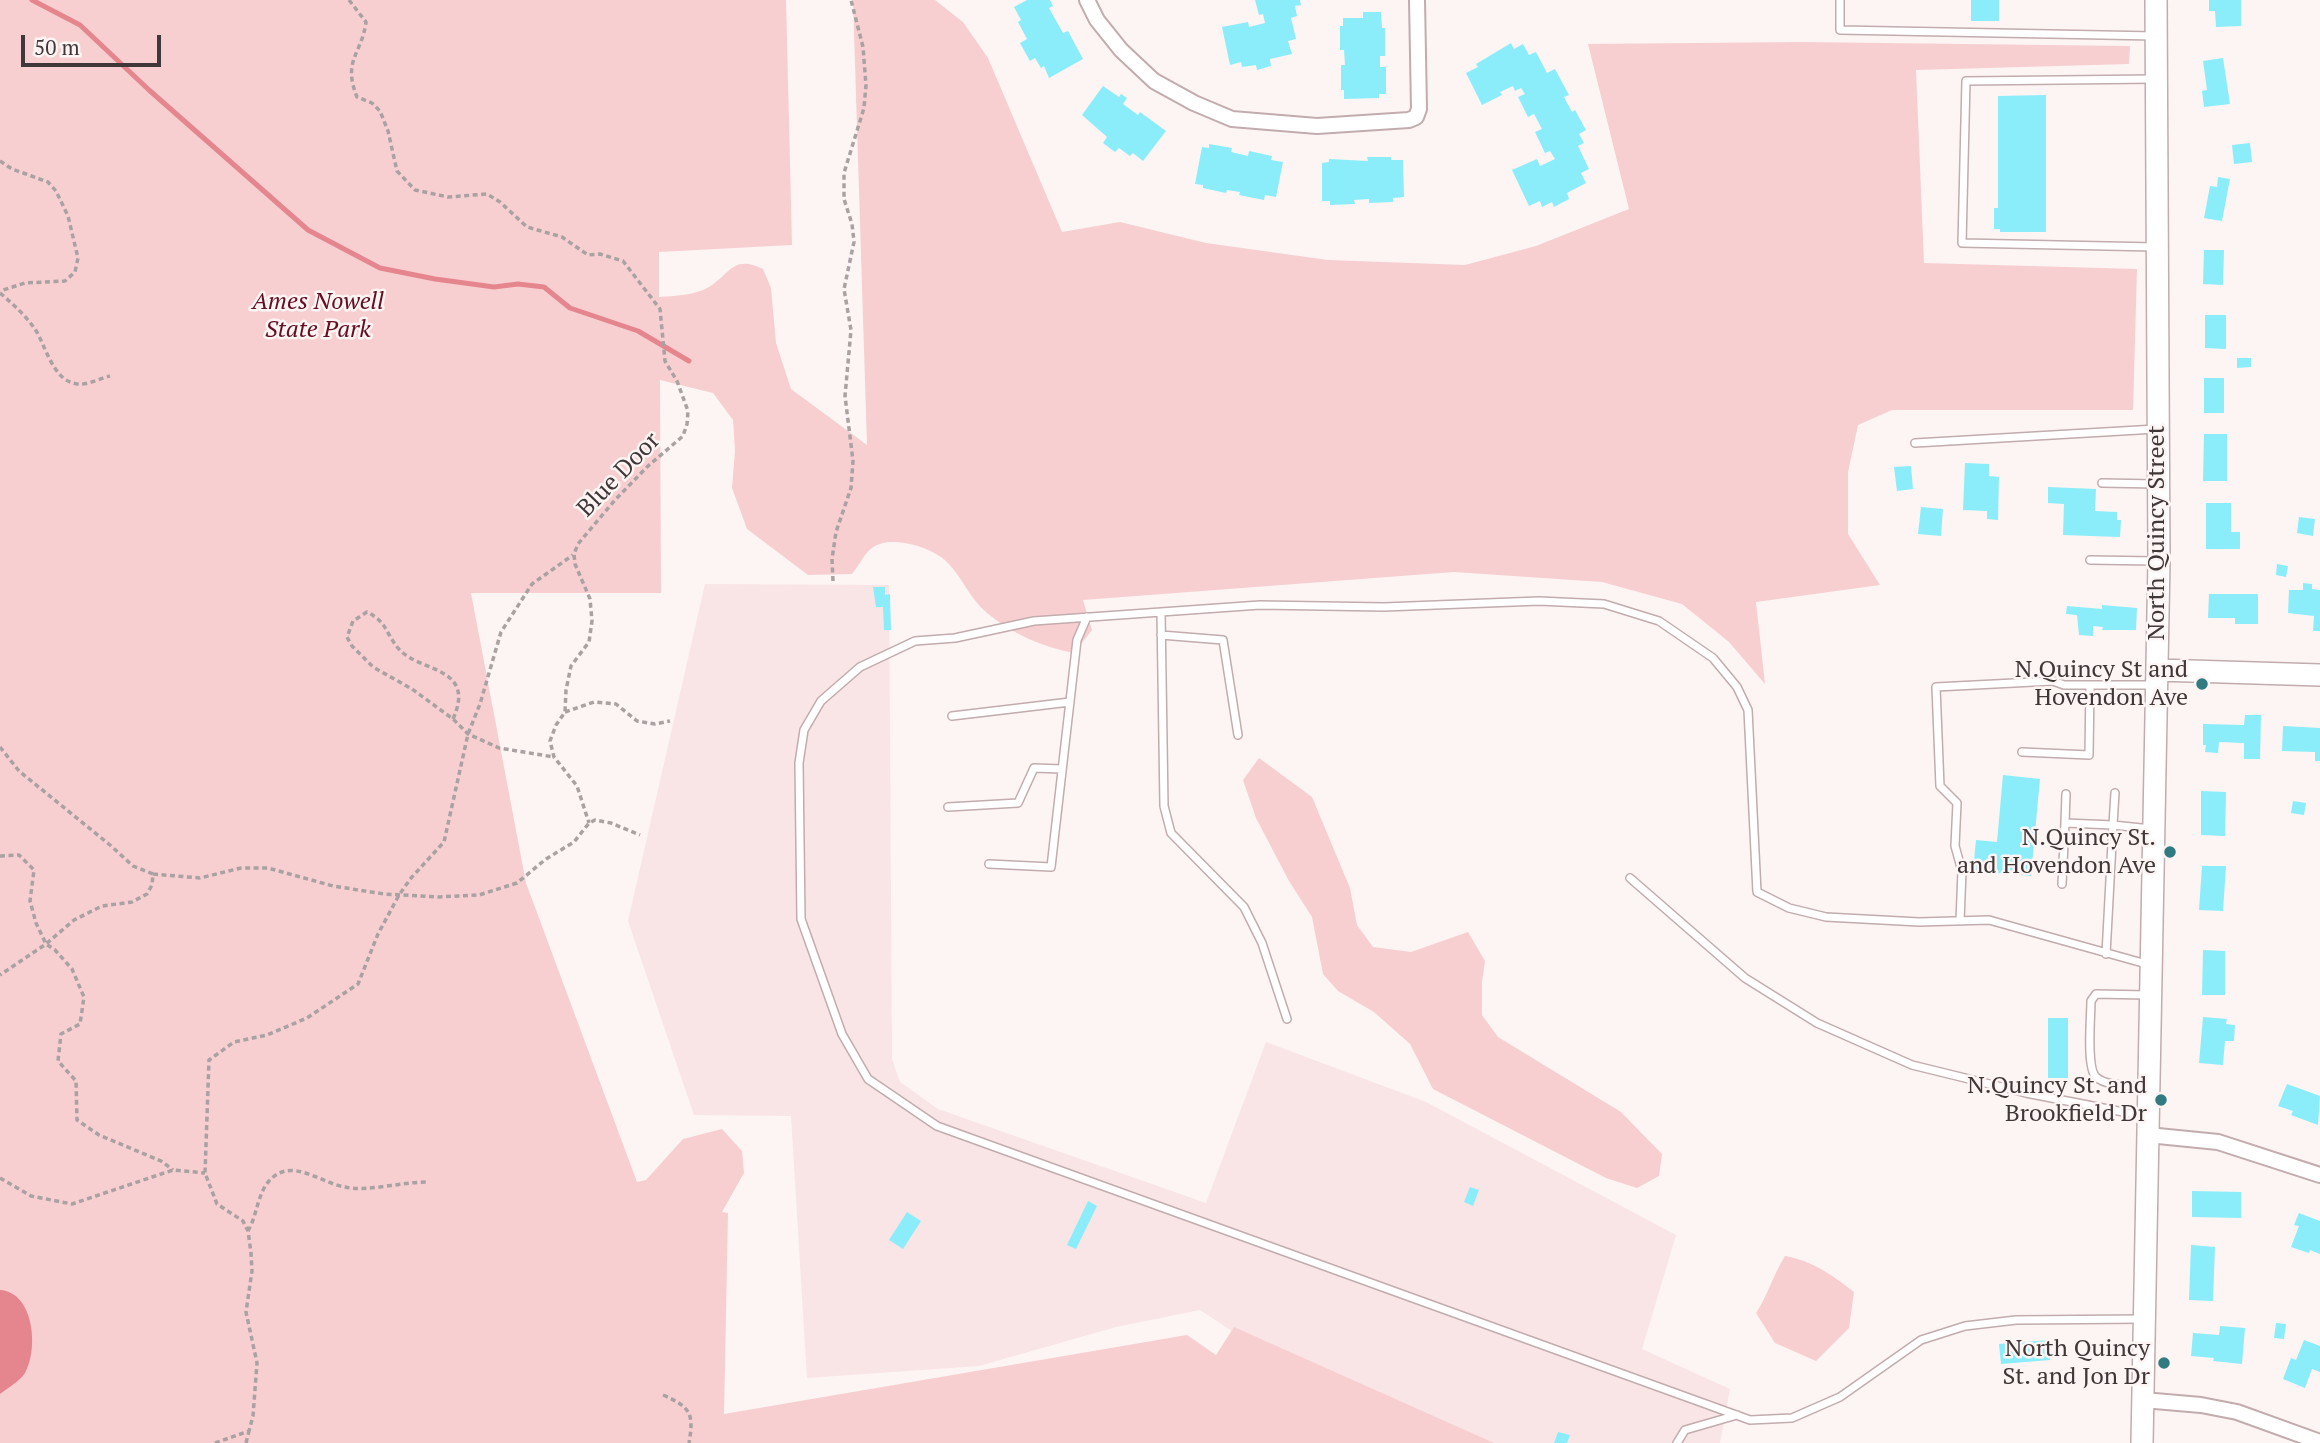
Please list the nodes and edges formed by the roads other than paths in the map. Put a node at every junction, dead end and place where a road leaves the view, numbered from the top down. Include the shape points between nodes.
1 (1087, 0) edge
2 (1417, 0) edge
3 (1840, 0) edge
4 (2156, 0) edge
5 (2156, 36) junction
6 (2156, 79) junction
7 (2156, 247) junction
8 (2157, 429) junction
9 (1915, 443) dead end
10 (2102, 483) dead end
11 (2158, 484) junction
12 (2090, 560) dead end
13 (2159, 561) junction
14 (1161, 612) junction
15 (1087, 617) junction
16 (1161, 635) junction
17 (2320, 676) edge
18 (2157, 678) junction
19 (2090, 685) junction
20 (1070, 702) junction
21 (952, 716) dead end
22 (1238, 735) dead end
23 (2022, 752) dead end
24 (1062, 769) junction
25 (2115, 793) dead end
26 (2066, 794) dead end
27 (948, 807) dead end
28 (2065, 824) junction
29 (2113, 825) junction
30 (2154, 830) junction
31 (989, 863) dead end
32 (1630, 878) dead end
33 (2062, 884) dead end
34 (1960, 921) junction
35 (2106, 954) junction
36 (2152, 965) junction
37 (2151, 995) junction
38 (1287, 1018) dead end
39 (2149, 1087) junction
40 (2148, 1126) junction
41 (2320, 1175) edge
42 (2144, 1319) junction
43 (2143, 1400) junction
44 (1737, 1414) junction
45 (2320, 1441) edge
46 (1678, 1443) edge
47 (2142, 1443) edge

1 - 2 street via 1121,50 1154,81 1194,103 1232,119 1317,126 1416,117
3 - 5 lane via 1839,30
4 - 5 main road, North Quincy Street
5 - 6 main road, North Quincy Street
6 - 7 main road, North Quincy Street
6 - 7 lane via 1966,81 1962,243
7 - 8 main road, North Quincy Street
8 - 9 lane
8 - 11 main road, North Quincy Street
10 - 11 lane
11 - 13 main road, North Quincy Street
12 - 13 lane
13 - 18 main road, North Quincy Street
14 - 15 lane
14 - 16 lane
14 - 34 lane via 1260,605 1384,607 1539,601 1604,604 1659,621 1713,658 1737,687 1748,710 1757,892 1789,908 1826,918
15 - 20 lane via 1077,640
15 - 44 lane via 915,641 860,667 821,701 804,730 799,763 801,919 842,1034 868,1079 937,1126
16 - 22 lane via 1223,640
16 - 38 lane via 1164,806 1171,833 1244,907 1262,943
17 - 18 main road
18 - 19 lane
18 - 30 main road, North Quincy Street
19 - 23 lane via 2090,755
19 - 34 lane via 2053,681 1936,687 1940,786 1957,803
20 - 21 lane
20 - 24 lane
24 - 27 lane via 1034,768 1018,803
24 - 31 lane via 1051,867
25 - 29 lane
26 - 28 lane
28 - 29 lane
28 - 33 lane
29 - 30 lane
29 - 35 lane
30 - 36 main road, North Quincy Street
32 - 40 lane via 1745,978 1818,1023 1912,1065
34 - 35 lane via 1989,920
35 - 36 lane
36 - 37 main road, North Quincy Street
37 - 39 main road, North Quincy Street
37 - 39 lane via 2096,994 2091,1001 2090,1068 2096,1077
39 - 40 main road, North Quincy Street
40 - 41 street via 2218,1142
40 - 42 main road, North Quincy Street
42 - 43 main road, North Quincy Street
42 - 44 lane via 1965,1325 1921,1340 1840,1397 1792,1418 1750,1420
43 - 45 street via 2237,1412
43 - 47 main road, North Quincy Street
44 - 46 lane via 1685,1430

